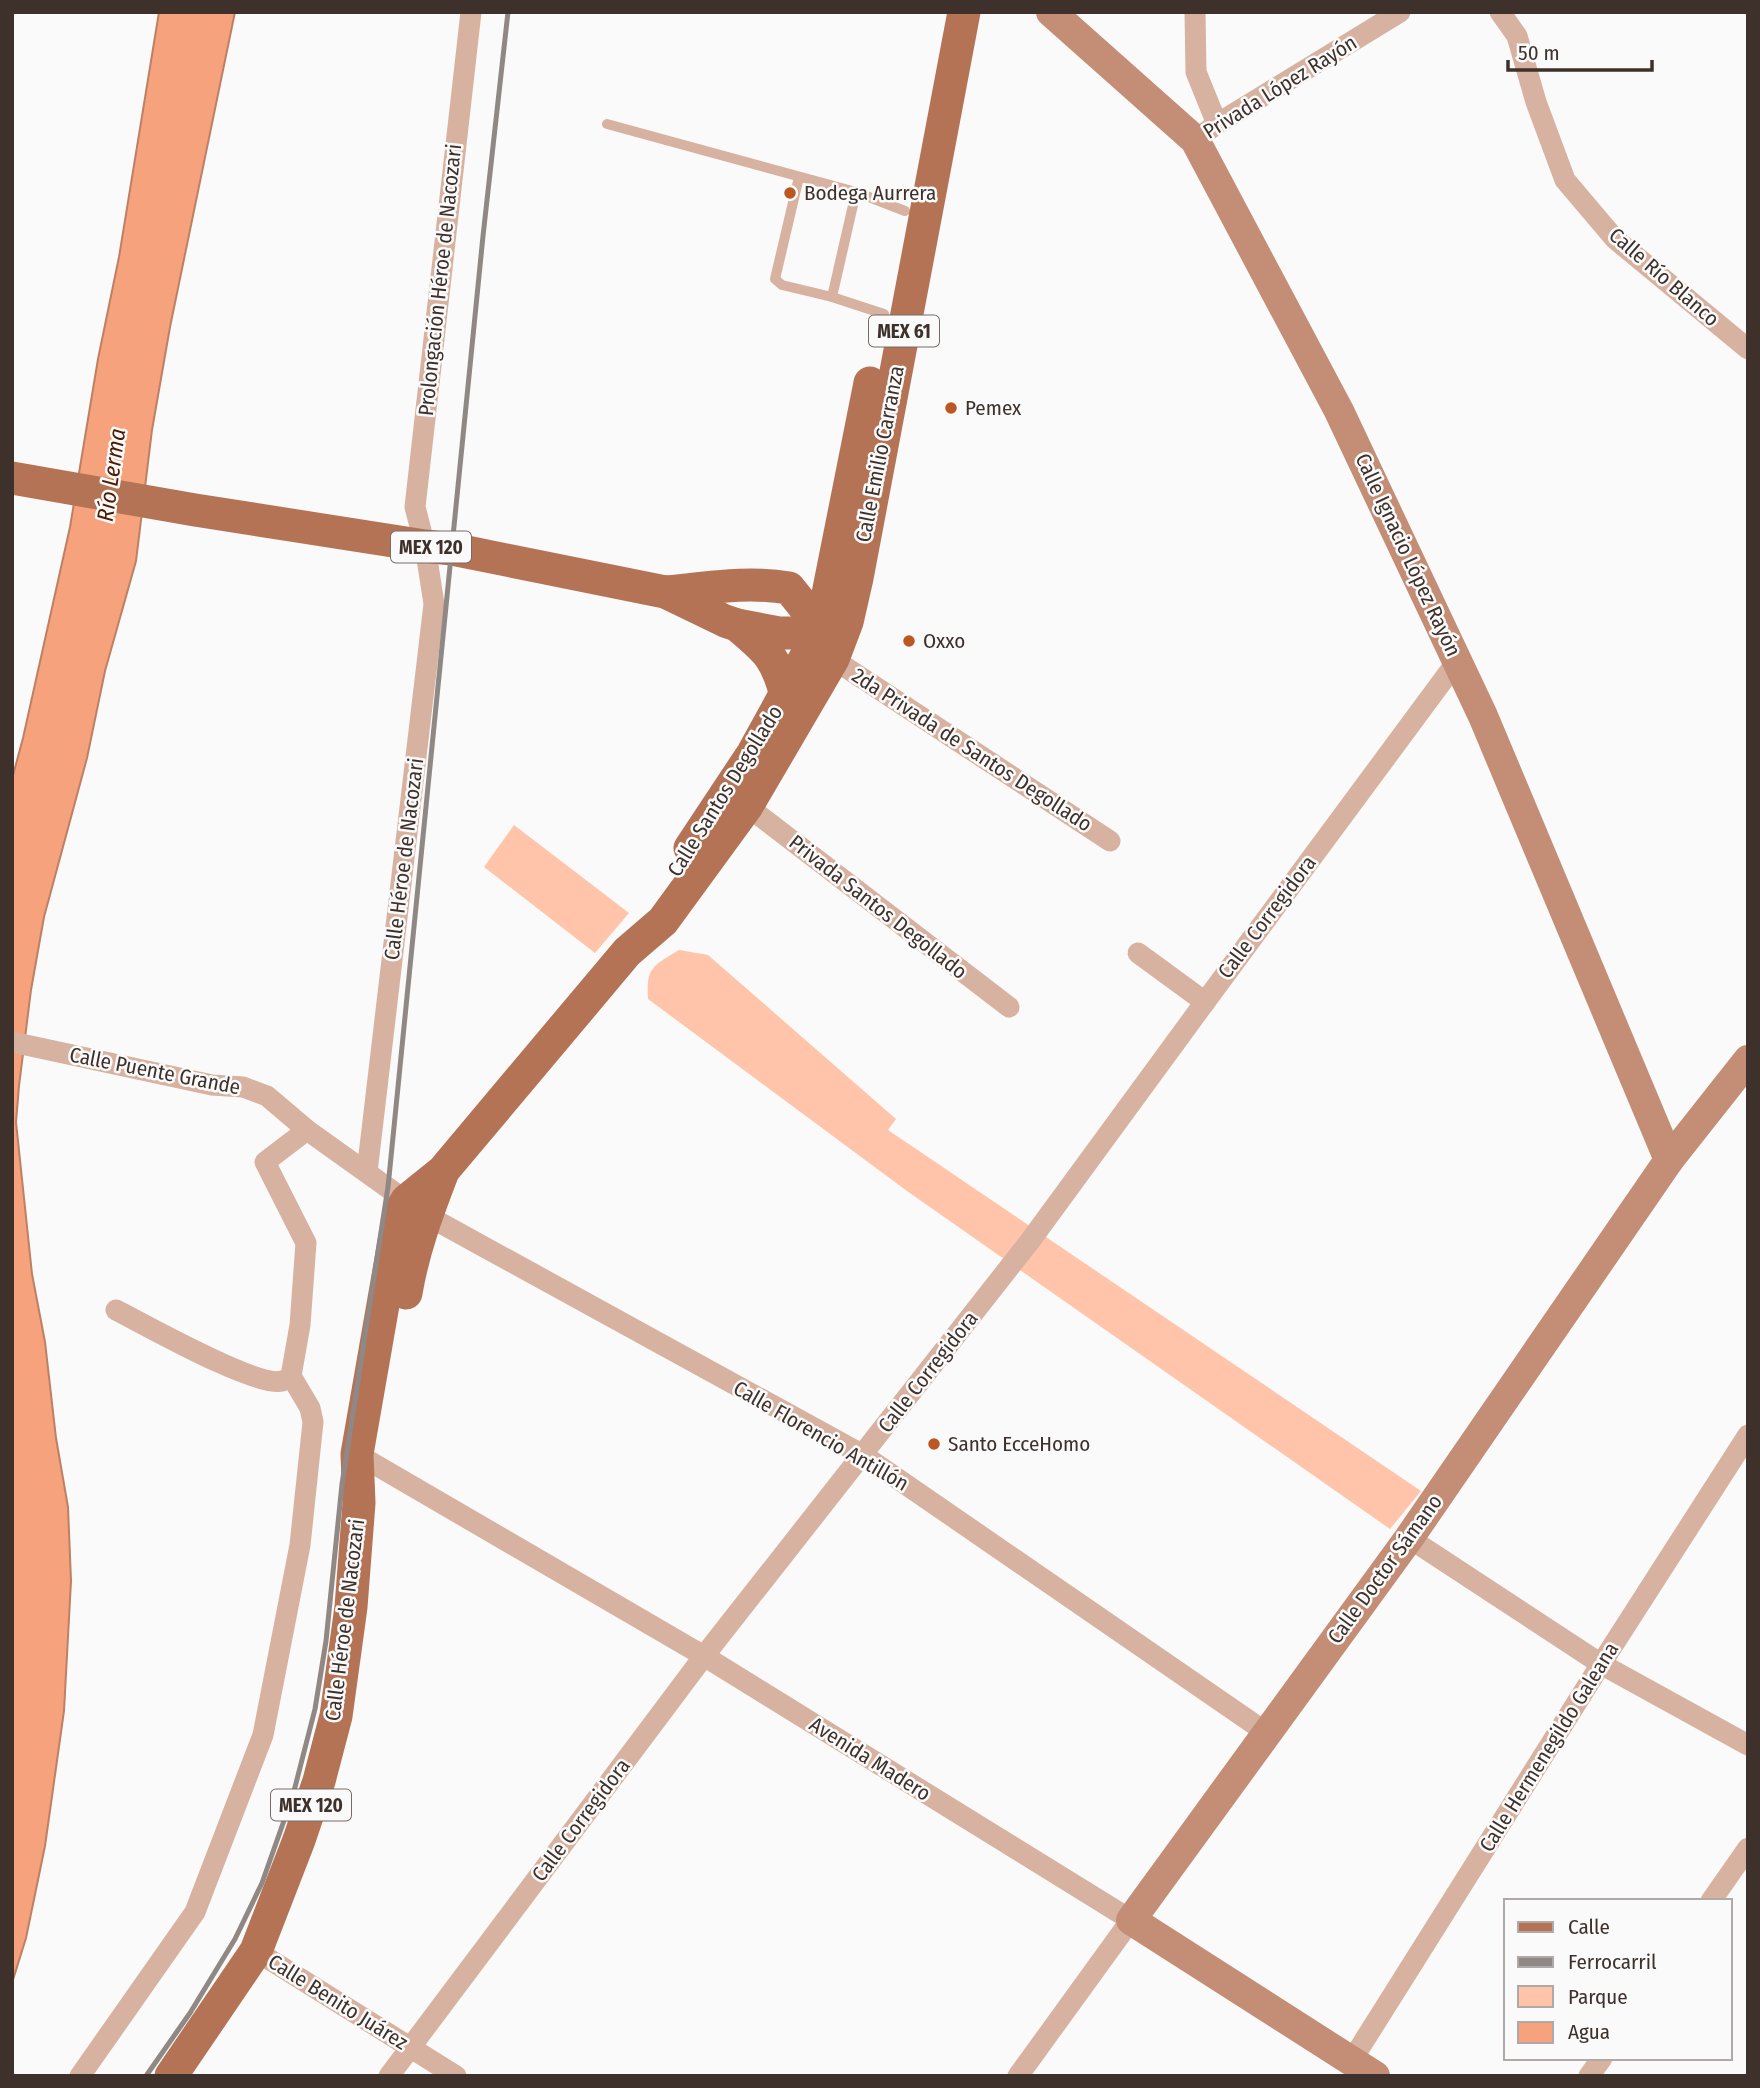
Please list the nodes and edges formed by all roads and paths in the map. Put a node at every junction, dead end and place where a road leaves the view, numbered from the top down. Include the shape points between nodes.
1 (471, 12) edge
2 (941, 12) edge
3 (964, 12) edge
4 (1051, 12) edge
5 (1195, 12) edge
6 (1401, 12) edge
7 (1500, 12) edge
8 (607, 124) dead end
9 (1206, 132) junction
10 (799, 177) junction
11 (856, 192) junction
12 (905, 211) junction
13 (832, 297) junction
14 (884, 314) junction
15 (1748, 349) edge
16 (12, 478) edge
17 (425, 546) junction
18 (834, 565) junction
19 (789, 588) junction
20 (665, 592) junction
21 (737, 625) junction
22 (835, 639) junction
23 (1458, 660) junction
24 (786, 695) junction
25 (747, 806) junction
26 (1110, 841) dead end
27 (627, 952) junction
28 (1138, 953) dead end
29 (1205, 1002) junction
30 (1009, 1007) dead end
31 (12, 1042) edge
32 (1748, 1060) edge
33 (307, 1130) junction
34 (1669, 1160) junction
35 (367, 1172) junction
36 (416, 1207) junction
37 (116, 1310) dead end
38 (291, 1376) junction
39 (1748, 1435) edge
40 (863, 1455) junction
41 (365, 1459) junction
42 (1409, 1538) junction
43 (704, 1656) junction
44 (1601, 1664) junction
45 (1267, 1733) junction
46 (1748, 1745) edge
47 (1748, 1848) edge
48 (1712, 1899) edge
49 (1131, 1920) junction
50 (256, 1951) junction
51 (410, 2046) junction
52 (1600, 2060) edge
53 (1363, 2068) edge
54 (80, 2076) edge
55 (171, 2076) edge
56 (389, 2076) edge
57 (456, 2076) edge
58 (1018, 2076) edge
59 (1589, 2076) edge

1 - 17 street, Prolongación Héroe de Nacozari via 415,507
2 - 12 main road, Calle Emilio Carranza / MEX 61
3 - 22 main road, Calle Emilio Carranza / MEX 61
4 - 9 street, Calle Ignacio López Rayón
5 - 9 street via 1196,72
6 - 9 street, Privada López Rayón
7 - 15 street, Calle Río Blanco via 1517,36 1564,180 1615,239
8 - 10 lane
9 - 23 street, Calle Ignacio López Rayón
10 - 11 lane
10 - 13 lane via 775,279 782,285
11 - 12 lane
11 - 13 lane
12 - 14 main road, Calle Emilio Carranza / MEX 61
13 - 14 lane
14 - 18 main road, Calle Emilio Carranza / MEX 61
16 - 17 main road, MEX 120
17 - 20 main road, MEX 120
17 - 35 street, Calle Héroe de Nacozari via 434,604
18 - 19 main road via 824,576
18 - 22 main road, Calle Emilio Carranza / MEX 61
19 - 20 main road, MEX 120 via 740,584
19 - 22 main road
20 - 21 main road, MEX 120
21 - 22 main road, MEX 120
21 - 24 main road, MEX 120 via 770,653
22 - 24 main road, Calle Santos Degollado
22 - 25 main road, Calle Santos Degollado
22 - 26 street, 2da Privada de Santos Degollado
23 - 29 street, Calle Corregidora
23 - 34 street, Calle Ignacio López Rayón
24 - 27 main road, Calle Santos Degollado
25 - 27 main road, Calle Santos Degollado via 663,921
25 - 30 street, Privada Santos Degollado
27 - 36 main road, Calle Santos Degollado
28 - 29 street
29 - 40 street, Calle Corregidora via 1030,1241
31 - 33 street, Calle Puente Grande via 212,1085 243,1087 267,1096
32 - 34 street, Calle Doctor Sámano
33 - 35 street, Calle Puente Grande
33 - 38 street via 265,1163 306,1242
34 - 42 street, Calle Doctor Sámano
35 - 36 street, Calle Puente Grande
36 - 40 street, Calle Florencio Antillón
36 - 41 main road, Calle Héroe de Nacozari / MEX 120 via 410,1266
37 - 38 street via 224,1365 267,1381
38 - 54 street via 313,1422 300,1545 263,1735 195,1912
39 - 44 street, Calle Hermenegildo Galeana
40 - 43 street, Calle Corregidora
40 - 45 street, Calle Florencio Antillón
41 - 43 street, Avenida Madero
41 - 50 main road, Calle Héroe de Nacozari / MEX 120 via 336,1716 319,1781
42 - 44 street
42 - 45 street, Calle Doctor Sámano
43 - 49 street, Avenida Madero
43 - 51 street, Calle Corregidora
44 - 46 street
44 - 53 street, Calle Hermenegildo Galeana
45 - 49 street, Calle Doctor Sámano
47 - 48 street
49 - 53 street, Avenida Madero
49 - 58 street, Calle Doctor Sámano
50 - 51 street, Calle Benito Juárez
50 - 55 main road, Calle Héroe de Nacozari / MEX 120
51 - 56 street, Calle Corregidora
51 - 57 street, Calle Benito Juárez
52 - 59 street

